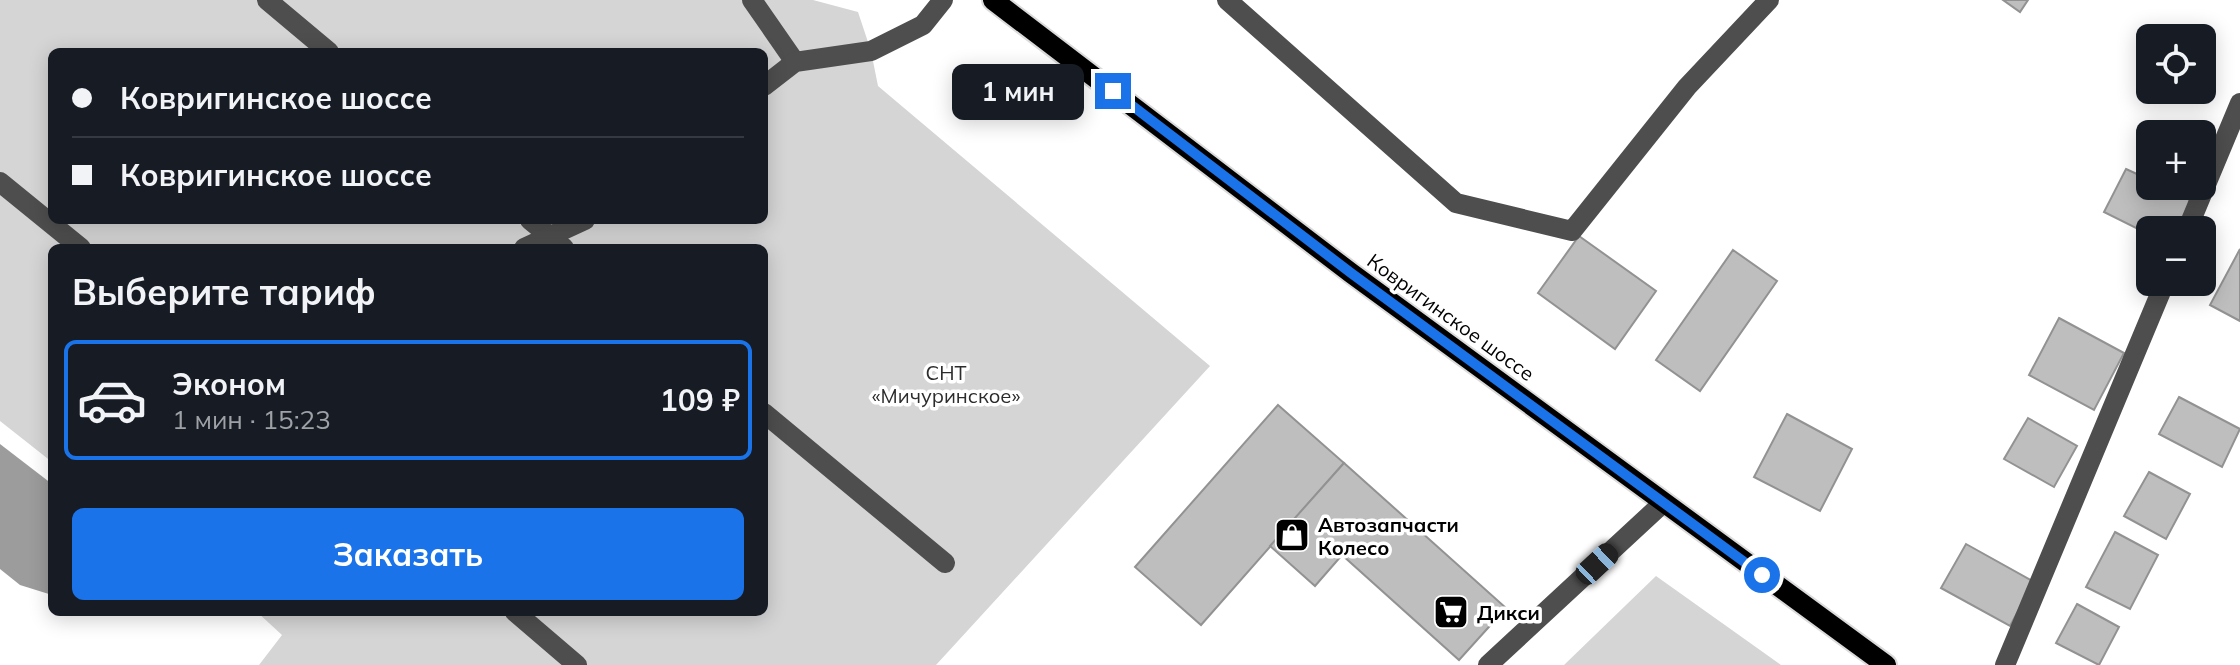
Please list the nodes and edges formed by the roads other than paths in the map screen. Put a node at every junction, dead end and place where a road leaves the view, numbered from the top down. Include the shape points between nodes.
1 (267, 0) edge
2 (752, 0) edge
3 (943, 0) edge
4 (993, 0) edge
5 (1227, 0) edge
6 (1769, 0) edge
7 (324, 48) edge
8 (795, 62) junction
9 (768, 83) edge
10 (2240, 103) edge
11 (0, 182) edge
12 (2193, 216) edge
13 (48, 221) edge
14 (52, 224) edge
15 (535, 224) edge
16 (580, 224) edge
17 (557, 242) edge
18 (76, 244) edge
19 (2159, 296) edge
20 (768, 416) edge
21 (1663, 503) junction
22 (945, 563) dead end
23 (520, 616) edge
24 (577, 665) edge
25 (1488, 665) edge
26 (1886, 665) edge
27 (2005, 665) edge

1 - 7 street
2 - 8 street
3 - 8 street via 923,25 871,51
4 - 21 main road, Ковригинское шоссе
5 - 6 street via 1456,203 1572,231 1687,87
8 - 9 street
10 - 12 street
11 - 13 street
14 - 18 street
15 - 17 street
16 - 17 street
19 - 27 street
20 - 22 street
21 - 25 street
21 - 26 main road, Ковригинское шоссе
23 - 24 street

